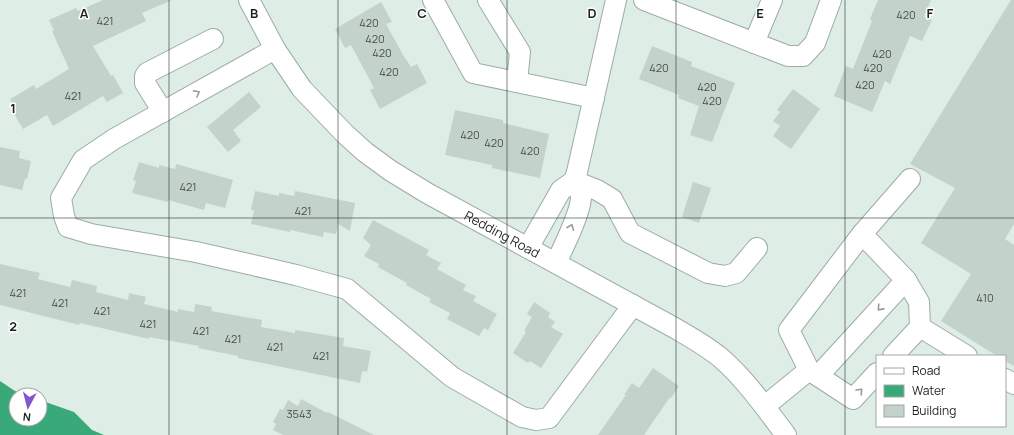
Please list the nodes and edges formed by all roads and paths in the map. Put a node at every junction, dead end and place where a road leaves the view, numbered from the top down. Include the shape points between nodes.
1 (250, 0) edge
2 (433, 0) edge
3 (488, 0) edge
4 (616, 0) edge
5 (644, 0) edge
6 (772, 0) edge
7 (831, 0) edge
8 (213, 39) dead end
9 (754, 43) junction
10 (276, 49) junction
11 (517, 82) junction
12 (594, 98) junction
13 (163, 112) junction
14 (910, 179) dead end
15 (574, 180) junction
16 (862, 234) junction
17 (528, 248) junction
18 (757, 248) dead end
19 (556, 263) junction
20 (906, 280) junction
21 (633, 305) junction
22 (920, 327) junction
23 (894, 355) edge
24 (965, 355) edge
25 (813, 373) junction
26 (876, 374) edge
27 (765, 406) junction
28 (786, 435) edge

1 - 10 street, Redding Road
2 - 11 street via 473,72
3 - 11 street via 520,52
4 - 12 street
5 - 9 street
6 - 9 street
7 - 9 street via 815,43 803,56 788,56
8 - 13 street via 147,73 145,82
13 -> 10 street
10 - 17 street, Redding Road via 302,89 365,152 426,193
11 - 12 street
12 - 15 street
13 - 21 street via 83,160 61,198 68,227 91,234 196,252 347,289 452,377 522,417 536,420 549,418
14 - 16 street
15 - 17 street via 561,190
15 - 18 street via 612,199 630,234 708,273 724,276 736,273
19 -> 15 street via 581,198
16 - 20 street
16 - 25 street via 789,330
17 - 19 street, Redding Road
19 - 21 street, Redding Road
20 - 22 street via 919,302
20 -> 25 street
21 - 27 street, Redding Road via 673,326 717,355 734,370
22 - 23 street
22 - 24 street
25 -> 26 street via 853,399
25 - 27 street
27 - 28 street, Redding Road

